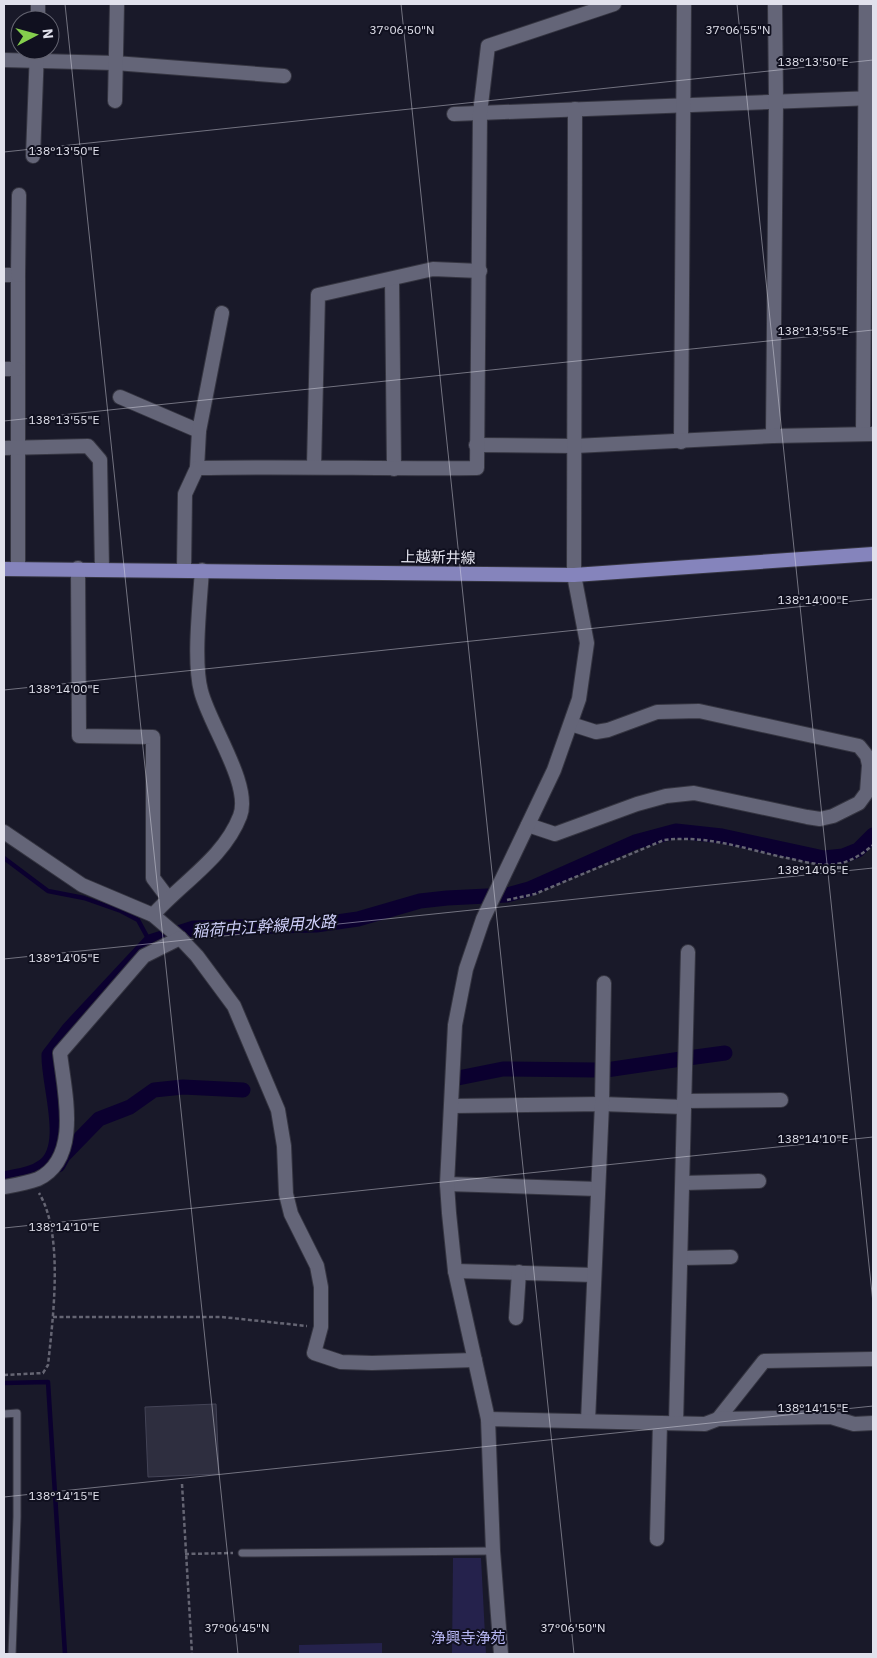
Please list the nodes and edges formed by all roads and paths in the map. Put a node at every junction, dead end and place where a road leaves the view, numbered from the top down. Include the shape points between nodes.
1 (117, 4) edge
2 (614, 4) edge
3 (684, 4) edge
4 (775, 4) edge
5 (866, 4) edge
6 (60, 57) edge
7 (37, 60) edge
8 (115, 63) junction
9 (284, 76) dead end
10 (869, 98) edge
11 (114, 101) dead end
12 (776, 101) junction
13 (684, 105) junction
14 (575, 109) junction
15 (480, 113) junction
16 (454, 114) dead end
17 (33, 156) dead end
18 (19, 195) dead end
19 (480, 271) junction
20 (4, 275) edge
21 (18, 275) junction
22 (392, 279) junction
23 (222, 313) dead end
24 (10, 369) edge
25 (120, 397) dead end
26 (199, 431) junction
27 (868, 434) edge
28 (773, 436) junction
29 (681, 442) junction
30 (476, 445) junction
31 (575, 446) junction
32 (11, 448) edge
33 (314, 466) junction
34 (197, 468) junction
35 (394, 469) junction
36 (873, 554) edge
37 (18, 568) junction
38 (78, 568) junction
39 (4, 569) edge
40 (102, 569) junction
41 (184, 570) junction
42 (202, 570) junction
43 (574, 575) junction
44 (571, 724) junction
45 (528, 826) junction
46 (4, 832) edge
47 (873, 845) edge
48 (168, 898) junction
49 (490, 902) junction
50 (153, 916) junction
51 (180, 938) junction
52 (688, 952) dead end
53 (604, 983) dead end
54 (781, 1100) dead end
55 (602, 1104) junction
56 (684, 1104) junction
57 (452, 1106) junction
58 (31, 1181) junction
59 (759, 1181) dead end
60 (683, 1182) junction
61 (447, 1184) junction
62 (4, 1187) edge
63 (598, 1189) junction
64 (732, 1257) dead end
65 (681, 1258) junction
66 (455, 1271) junction
67 (519, 1272) junction
68 (594, 1275) junction
69 (53, 1317) junction
70 (516, 1318) dead end
71 (321, 1327) junction
72 (873, 1359) edge
73 (475, 1360) junction
74 (4, 1375) edge
75 (4, 1414) edge
76 (718, 1419) junction
77 (488, 1420) junction
78 (588, 1421) junction
79 (660, 1423) junction
80 (676, 1423) junction
81 (873, 1423) edge
82 (182, 1484) dead end
83 (657, 1539) dead end
84 (493, 1550) junction
85 (242, 1553) joint
86 (185, 1554) junction
87 (12, 1654) edge
88 (192, 1654) edge
89 (501, 1654) edge

1 - 8 street
2 - 15 street via 488,46
3 - 13 street
4 - 12 street
5 - 10 street
6 - 8 street
7 - 17 street
8 - 9 street
8 - 11 street
10 - 12 street
10 - 27 street
12 - 13 street
12 - 28 street
13 - 14 street
13 - 29 street
14 - 15 street
14 - 31 street
15 - 16 street
15 - 19 street
18 - 21 street
19 - 22 street via 433,269
19 - 30 street
20 - 21 street
21 - 24 street
22 - 33 street via 318,295
22 - 35 street
23 - 26 street
24 - 32 street
25 - 26 street
26 - 34 street
27 - 28 street
28 - 29 street
29 - 31 street
30 - 31 street
30 - 35 street via 476,468
31 - 43 street
32 - 37 street
32 - 40 street via 88,446 100,460
33 - 34 street
33 - 35 street
34 - 41 street via 185,494
36 - 43 main road, 上越新井線
37 - 38 main road, 上越新井線
37 - 39 main road, 上越新井線
38 - 40 main road, 上越新井線
38 - 48 street via 79,736 153,737 153,878
40 - 41 main road, 上越新井線
41 - 42 main road, 上越新井線
42 - 43 main road, 上越新井線
42 - 48 street via 198,645 200,689 240,784 243,808 215,856
43 - 44 street via 587,643 582,687
44 - 45 street
44 - 45 street via 596,732 657,712 698,711 859,746 869,765 867,792 848,810 820,819 694,793 637,804 555,834
45 - 49 street
46 - 50 street via 82,885
47 - 49 path via 856,858 835,864 795,860 717,841 664,840 535,894
48 - 50 street
49 - 57 street via 476,937 458,1006
50 - 51 street
51 - 58 street via 144,956 60,1053 66,1140 55,1163 40,1178
51 - 71 street via 234,1006 278,1110 284,1146 286,1194 291,1214 317,1266 321,1287
52 - 56 street
53 - 55 street
54 - 56 street
55 - 56 street
55 - 57 street
55 - 63 street
56 - 60 street
57 - 61 street
58 - 62 street
58 - 69 path via 48,1207 54,1279
59 - 60 street
60 - 65 street
61 - 63 street
61 - 66 street
63 - 68 street
64 - 65 street
65 - 80 street
66 - 67 street
66 - 73 street
67 - 68 street
67 - 70 street
68 - 78 street
69 - 71 path via 222,1317
69 - 74 path via 48,1365 42,1373
71 - 73 street via 314,1353 341,1362
72 - 76 street via 764,1361
73 - 77 street
75 - 87 lane via 17,1413
76 - 80 street via 705,1424
76 - 81 street via 830,1417 854,1424
77 - 78 street
77 - 84 street
78 - 79 street
79 - 80 street
79 - 83 street
82 - 86 path
84 - 85 lane
84 - 89 street
85 - 86 path
86 - 88 path

